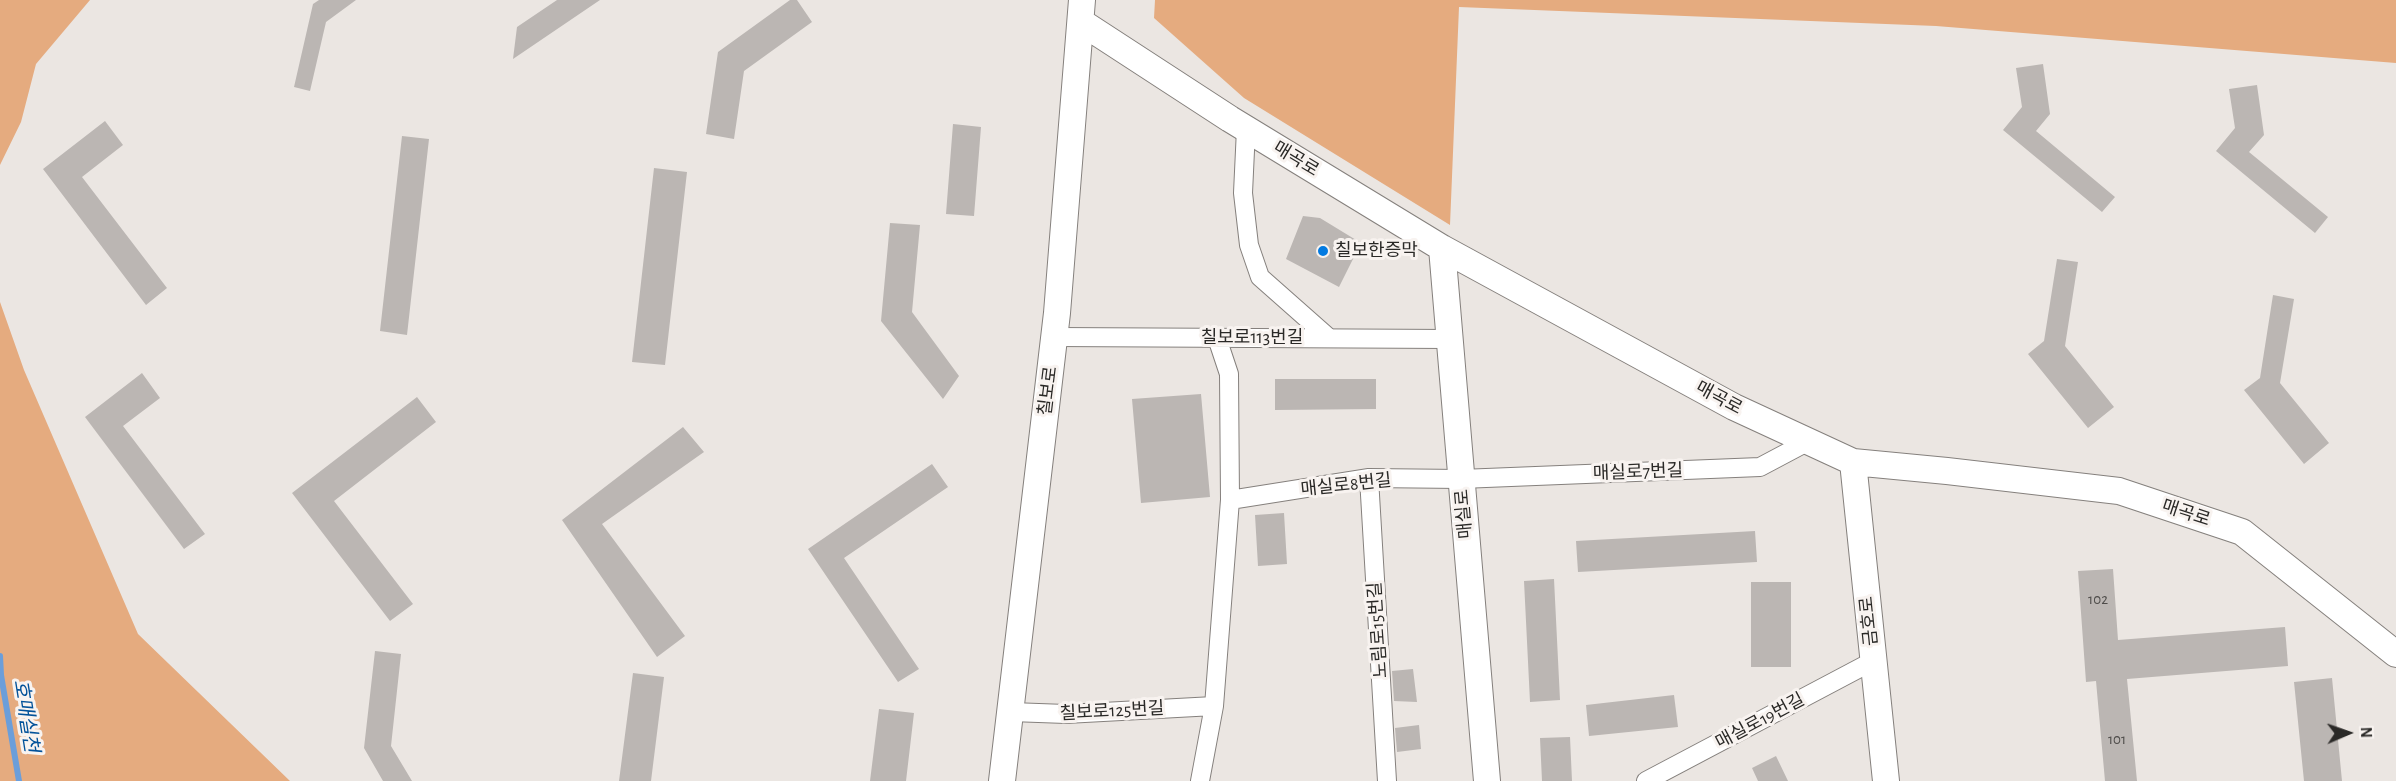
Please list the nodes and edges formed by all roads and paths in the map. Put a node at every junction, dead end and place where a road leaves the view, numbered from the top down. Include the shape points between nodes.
1 (1081, 11) edge
2 (1246, 129) junction
3 (1442, 248) junction
4 (1054, 337) junction
5 (1217, 338) junction
6 (1329, 338) junction
7 (1450, 339) junction
8 (1809, 441) junction
9 (1852, 462) junction
10 (1369, 478) junction
11 (1461, 479) junction
12 (1230, 500) junction
13 (2396, 654) edge
14 (1874, 661) junction
15 (1214, 706) junction
16 (1011, 712) junction
17 (1002, 781) edge
18 (1200, 781) edge
19 (1387, 781) edge
20 (1487, 781) edge
21 (1646, 781) edge
22 (1886, 781) edge

1 - 2 street, 매곡로
1 - 4 street, 칠보로
2 - 3 street, 매곡로
2 - 6 street via 1243,193 1249,245 1260,277
3 - 7 street, 매실로
3 - 8 street, 매곡로 via 1734,407
4 - 5 street, 칠보로113번길
4 - 16 street, 칠보로
5 - 6 street, 칠보로113번길
5 - 12 street via 1229,374
6 - 7 street, 칠보로113번길
7 - 11 street, 매실로
8 - 9 street, 매곡로
8 - 11 street, 매실로7번길 via 1760,467
9 - 13 street, 매곡로 via 2119,491 2242,532
9 - 14 street, 금호로
10 - 11 street, 매실로8번길
10 - 12 street, 매실로8번길
10 - 19 street, 노림로15번길
11 - 20 street, 매실로
12 - 15 street
14 - 21 street, 매실로19번길
14 - 22 street, 금호로
15 - 16 street, 칠보로125번길 via 1066,714
15 - 18 street
16 - 17 street, 칠보로

